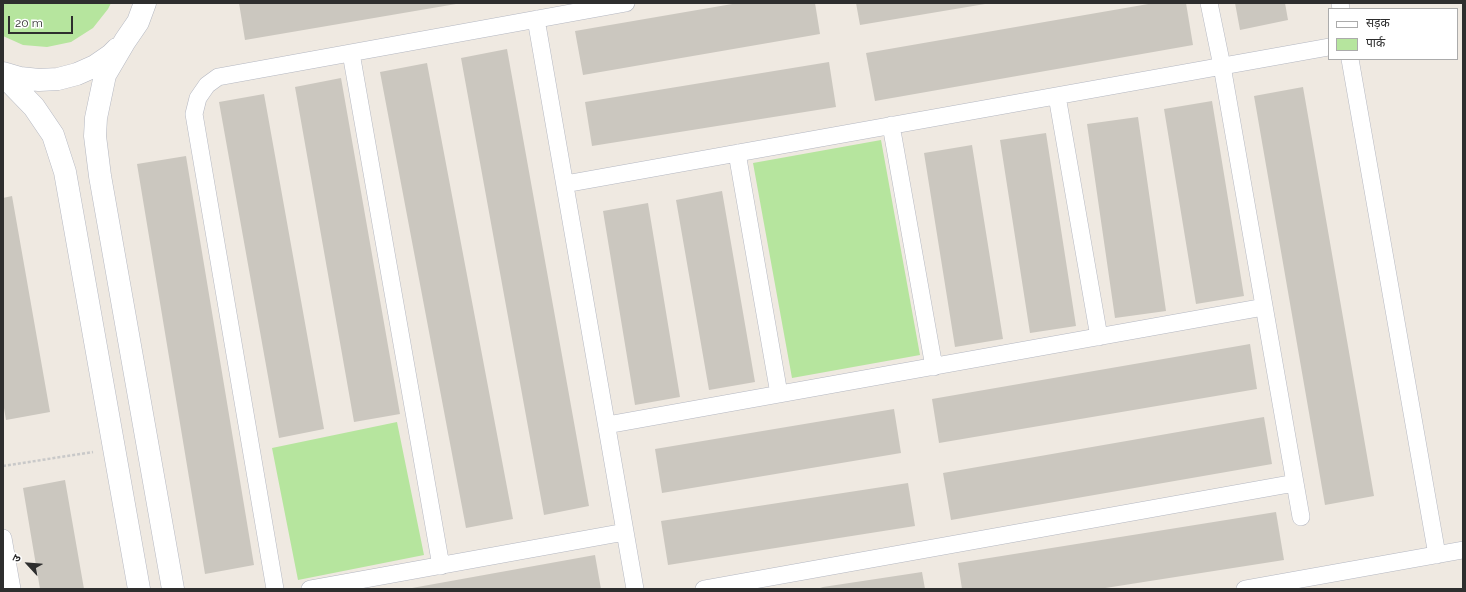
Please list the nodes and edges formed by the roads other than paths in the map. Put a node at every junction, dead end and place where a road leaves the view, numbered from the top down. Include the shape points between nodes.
1 (145, 3) edge
2 (626, 3) edge
3 (1209, 3) edge
4 (536, 20) junction
5 (125, 41) junction
6 (1328, 47) edge
7 (351, 53) junction
8 (1350, 60) edge
9 (1222, 66) junction
10 (3, 74) edge
11 (1057, 96) junction
12 (891, 125) junction
13 (737, 153) junction
14 (565, 184) junction
15 (1264, 307) junction
16 (1099, 337) junction
17 (934, 366) junction
18 (779, 394) junction
19 (607, 426) junction
20 (1295, 483) junction
21 (1301, 517) dead end
22 (625, 532) junction
23 (3, 538) edge
24 (1463, 550) edge
25 (1437, 555) junction
26 (441, 566) junction
27 (12, 589) edge
28 (139, 589) edge
29 (173, 589) edge
30 (275, 589) edge
31 (310, 589) edge
32 (635, 589) edge
33 (704, 589) edge
34 (1245, 589) edge

1 - 5 main road via 138,22
2 - 4 street
3 - 9 street
4 - 7 street
4 - 14 street
5 - 10 main road via 111,55 77,74 39,80
5 - 29 main road via 106,75 96,118 95,136
6 - 9 street
7 - 26 street
7 - 30 street via 218,77 207,85 198,98 194,114
8 - 25 street
9 - 11 street
9 - 15 street
10 - 28 main road via 44,120 54,135 59,151 72,209
11 - 12 street
11 - 16 street
12 - 13 street
12 - 17 street
13 - 14 street
13 - 18 street
14 - 19 street
15 - 16 street
15 - 20 street
16 - 17 street
17 - 18 street
18 - 19 street
19 - 22 street
20 - 21 street
20 - 33 street
22 - 26 street
22 - 32 street
23 - 27 street
24 - 25 street
25 - 34 street
26 - 31 street

